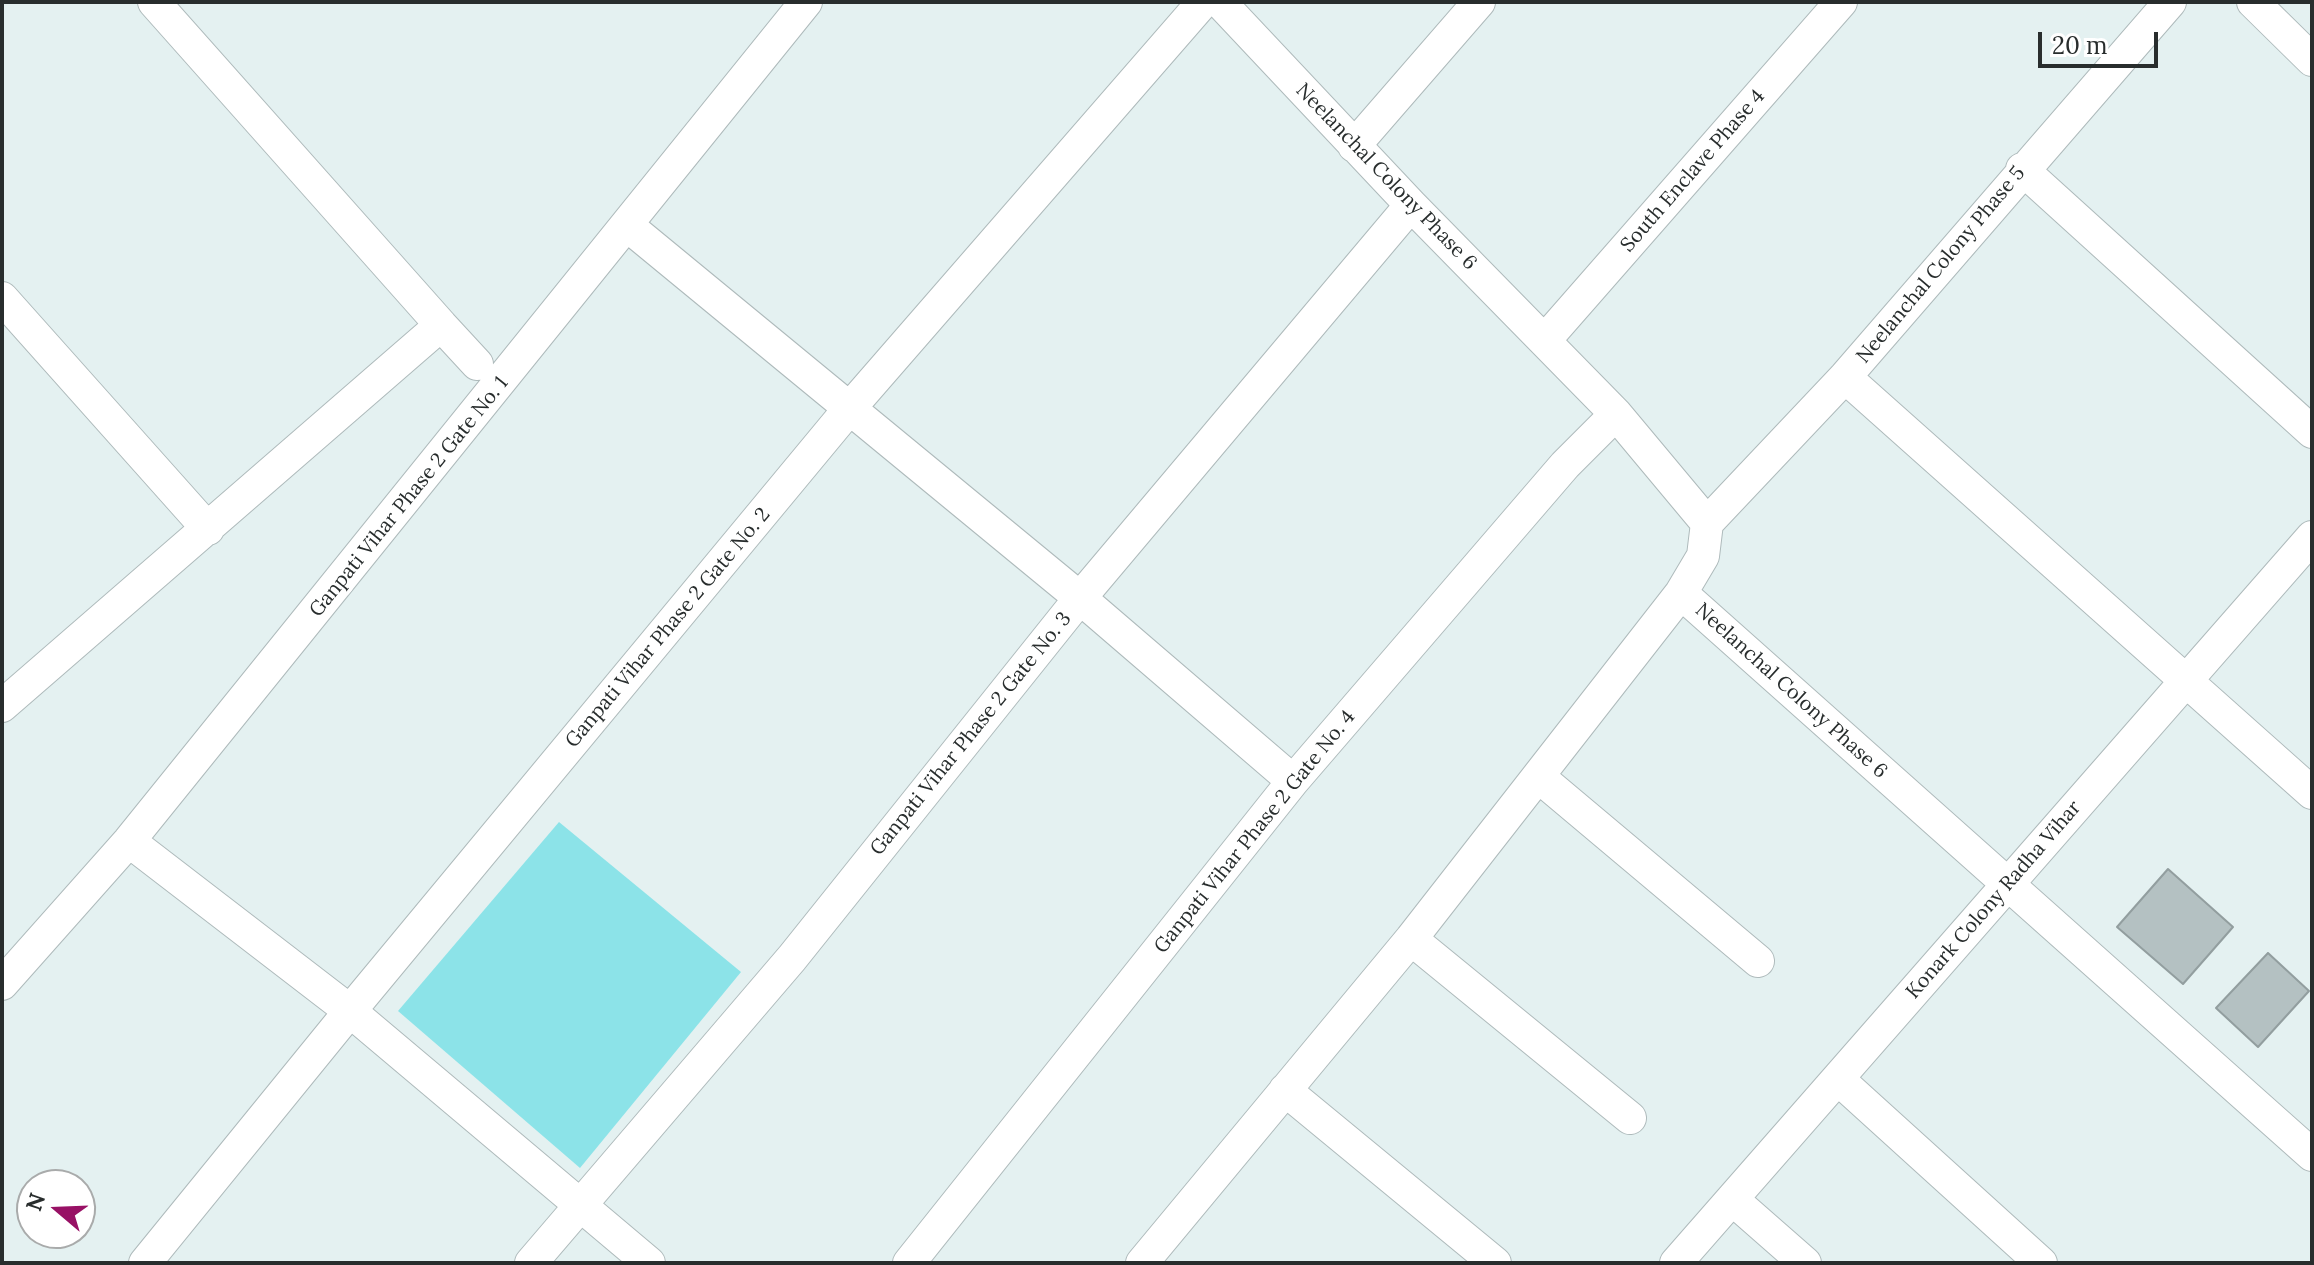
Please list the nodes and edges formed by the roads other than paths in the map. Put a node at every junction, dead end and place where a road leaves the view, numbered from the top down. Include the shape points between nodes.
1 (154, 2) edge
2 (806, 2) edge
3 (1203, 2) edge
4 (1220, 2) edge
5 (1479, 2) edge
6 (1841, 2) edge
7 (2170, 2) edge
8 (2253, 2) edge
9 (2312, 60) edge
10 (1354, 146) junction
11 (2022, 169) junction
12 (1411, 205) junction
13 (628, 226) junction
14 (2, 298) edge
15 (441, 325) junction
16 (1545, 340) junction
17 (477, 364) dead end
18 (1845, 377) junction
19 (849, 409) junction
20 (1616, 414) junction
21 (2312, 432) edge
22 (1707, 523) junction
23 (208, 529) junction
24 (2312, 537) edge
25 (1681, 593) junction
26 (1080, 598) junction
27 (2187, 680) junction
28 (2, 706) edge
29 (1539, 777) junction
30 (1293, 781) junction
31 (2312, 793) edge
32 (129, 841) junction
33 (2007, 884) junction
34 (1411, 939) junction
35 (1758, 961) dead end
36 (2, 984) edge
37 (350, 1011) junction
38 (1838, 1079) junction
39 (1285, 1090) junction
40 (1630, 1118) dead end
41 (2312, 1155) edge
42 (1732, 1199) junction
43 (581, 1207) junction
44 (1157, 1257) edge
45 (145, 1263) edge
46 (531, 1263) edge
47 (649, 1263) edge
48 (909, 1263) edge
49 (1495, 1263) edge
50 (1676, 1263) edge
51 (1805, 1263) edge
52 (2041, 1263) edge

1 - 15 street
2 - 13 street, Ganpati Vihar Phase 2 Gate No. 1
3 - 19 street, Ganpati Vihar Phase 2 Gate No. 2
4 - 10 street, Neelanchal Colony Phase 6
5 - 10 street
6 - 16 street, South Enclave Phase 4
7 - 11 street, Neelanchal Colony Phase 5
8 - 9 street
10 - 12 street, Neelanchal Colony Phase 6
11 - 18 street, Neelanchal Colony Phase 5
11 - 21 street
12 - 16 street, Neelanchal Colony Phase 6
12 - 26 street, Ganpati Vihar Phase 2 Gate No. 3
13 - 19 street
13 - 32 street, Ganpati Vihar Phase 2 Gate No. 1
14 - 23 street
15 - 17 street
15 - 23 street
16 - 20 street, Neelanchal Colony Phase 6
18 - 22 street, Neelanchal Colony Phase 5
18 - 27 street
19 - 26 street
19 - 37 street, Ganpati Vihar Phase 2 Gate No. 2
20 - 22 street, Neelanchal Colony Phase 6
20 - 30 street, Ganpati Vihar Phase 2 Gate No. 4 via 1565,465
22 - 25 street, Neelanchal Colony Phase 6 via 1703,556
23 - 28 street
24 - 27 street, Konark Colony Radha Vihar
25 - 29 street
25 - 33 street, Neelanchal Colony Phase 6
26 - 30 street
26 - 43 street, Ganpati Vihar Phase 2 Gate No. 3 via 792,958
27 - 31 street
27 - 33 street, Konark Colony Radha Vihar
29 - 34 street
29 - 35 street
30 - 48 street, Ganpati Vihar Phase 2 Gate No. 4
32 - 36 street, Ganpati Vihar Phase 2 Gate No. 1
32 - 37 street
33 - 38 street, Konark Colony Radha Vihar
33 - 41 street, Neelanchal Colony Phase 6
34 - 39 street
34 - 40 street
37 - 43 street
37 - 45 street, Ganpati Vihar Phase 2 Gate No. 2
38 - 42 street, Konark Colony Radha Vihar
38 - 52 street
39 - 44 street
39 - 49 street
42 - 50 street, Konark Colony Radha Vihar
42 - 51 street
43 - 46 street, Ganpati Vihar Phase 2 Gate No. 3
43 - 47 street

